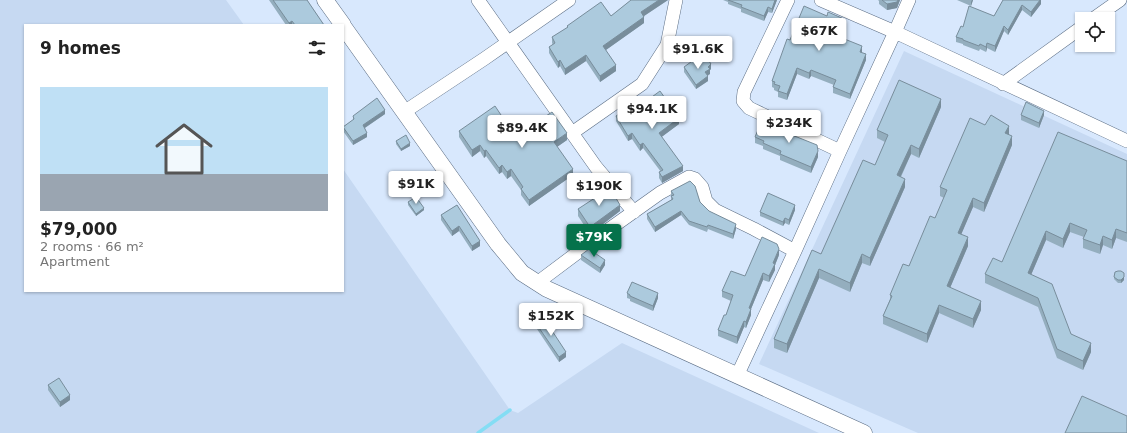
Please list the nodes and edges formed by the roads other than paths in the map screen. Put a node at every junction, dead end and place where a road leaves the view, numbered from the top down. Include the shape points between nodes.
1 (325, 0) edge
2 (478, 0) edge
3 (569, 0) edge
4 (676, 0) edge
5 (788, 0) edge
6 (821, 0) edge
7 (908, 0) edge
8 (1120, 0) edge
9 (1103, 12) edge
10 (342, 24) edge
11 (344, 26) edge
12 (895, 32) junction
13 (1075, 32) edge
14 (508, 42) junction
15 (1003, 84) junction
16 (404, 112) junction
17 (572, 133) junction
18 (1127, 141) edge
19 (840, 151) junction
20 (634, 212) junction
21 (795, 252) junction
22 (537, 283) junction
23 (737, 376) junction
24 (864, 433) edge

1 - 10 street
2 - 14 street
3 - 14 street
4 - 17 street via 668,45 642,84
5 - 19 street via 744,92 743,101 749,108
6 - 12 street
7 - 12 street
8 - 9 street
11 - 16 street
12 - 15 street
12 - 19 street
13 - 15 street
14 - 16 street
14 - 17 street
15 - 18 street
16 - 22 street via 498,244 522,273
17 - 20 street via 596,167
19 - 21 street
20 - 21 street via 660,193 693,177 702,187 706,201 714,210
20 - 22 street
21 - 23 street
22 - 23 street
23 - 24 street

